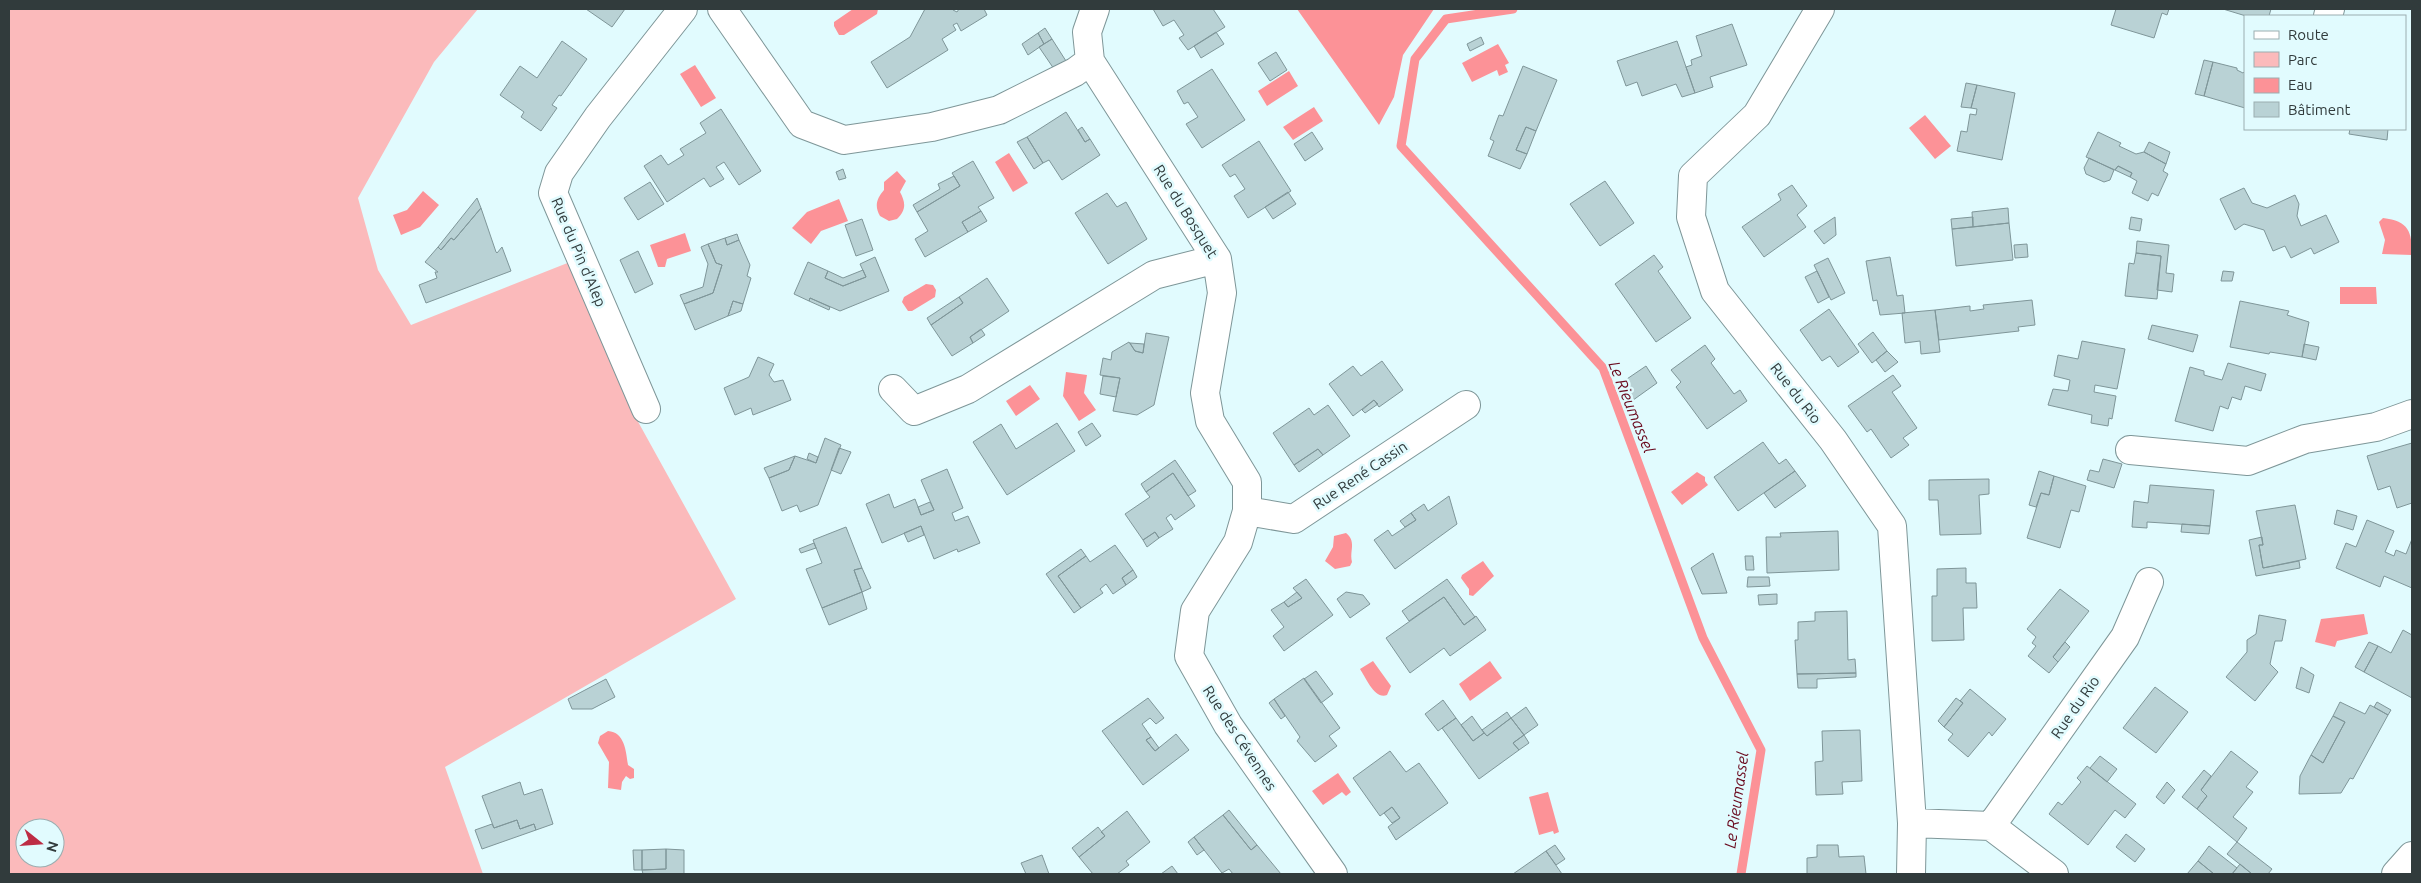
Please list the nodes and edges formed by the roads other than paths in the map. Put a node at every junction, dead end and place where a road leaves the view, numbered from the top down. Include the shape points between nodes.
1 (684, 9) edge
2 (722, 9) edge
3 (1095, 9) edge
4 (1820, 9) edge
5 (1090, 62) junction
6 (1217, 259) junction
7 (894, 389) dead end
8 (1466, 405) dead end
9 (646, 409) dead end
10 (2412, 414) edge
11 (2130, 450) dead end
12 (1247, 511) junction
13 (2149, 582) dead end
14 (1912, 823) junction
15 (1991, 826) junction
16 (2412, 856) edge
17 (1333, 874) edge
18 (1911, 874) edge
19 (2054, 874) edge
20 (2396, 874) edge

1 - 9 street, Rue du Pin d'Alep via 598,117 559,173 553,193
2 - 5 street via 802,124 844,140 932,127 999,110
3 - 5 street, Rue du Bosquet via 1087,32
4 - 14 street, Rue du Rio via 1757,115 1693,176 1691,217 1715,291 1833,440 1892,526
5 - 6 street, Rue du Bosquet
6 - 7 street via 1154,275 968,388 914,411
6 - 12 street, Rue du Bosquet via 1222,293 1205,393 1210,421 1247,482
8 - 12 street, Rue René Cassin via 1294,519
10 - 11 street via 2376,427 2305,439 2248,461
12 - 17 street, Rue des Cévennes via 1238,542 1195,611 1189,656 1228,725
13 - 15 street, Rue du Rio via 2125,637
14 - 15 street
14 - 18 street, Rue du Rio
15 - 19 street
16 - 20 street

